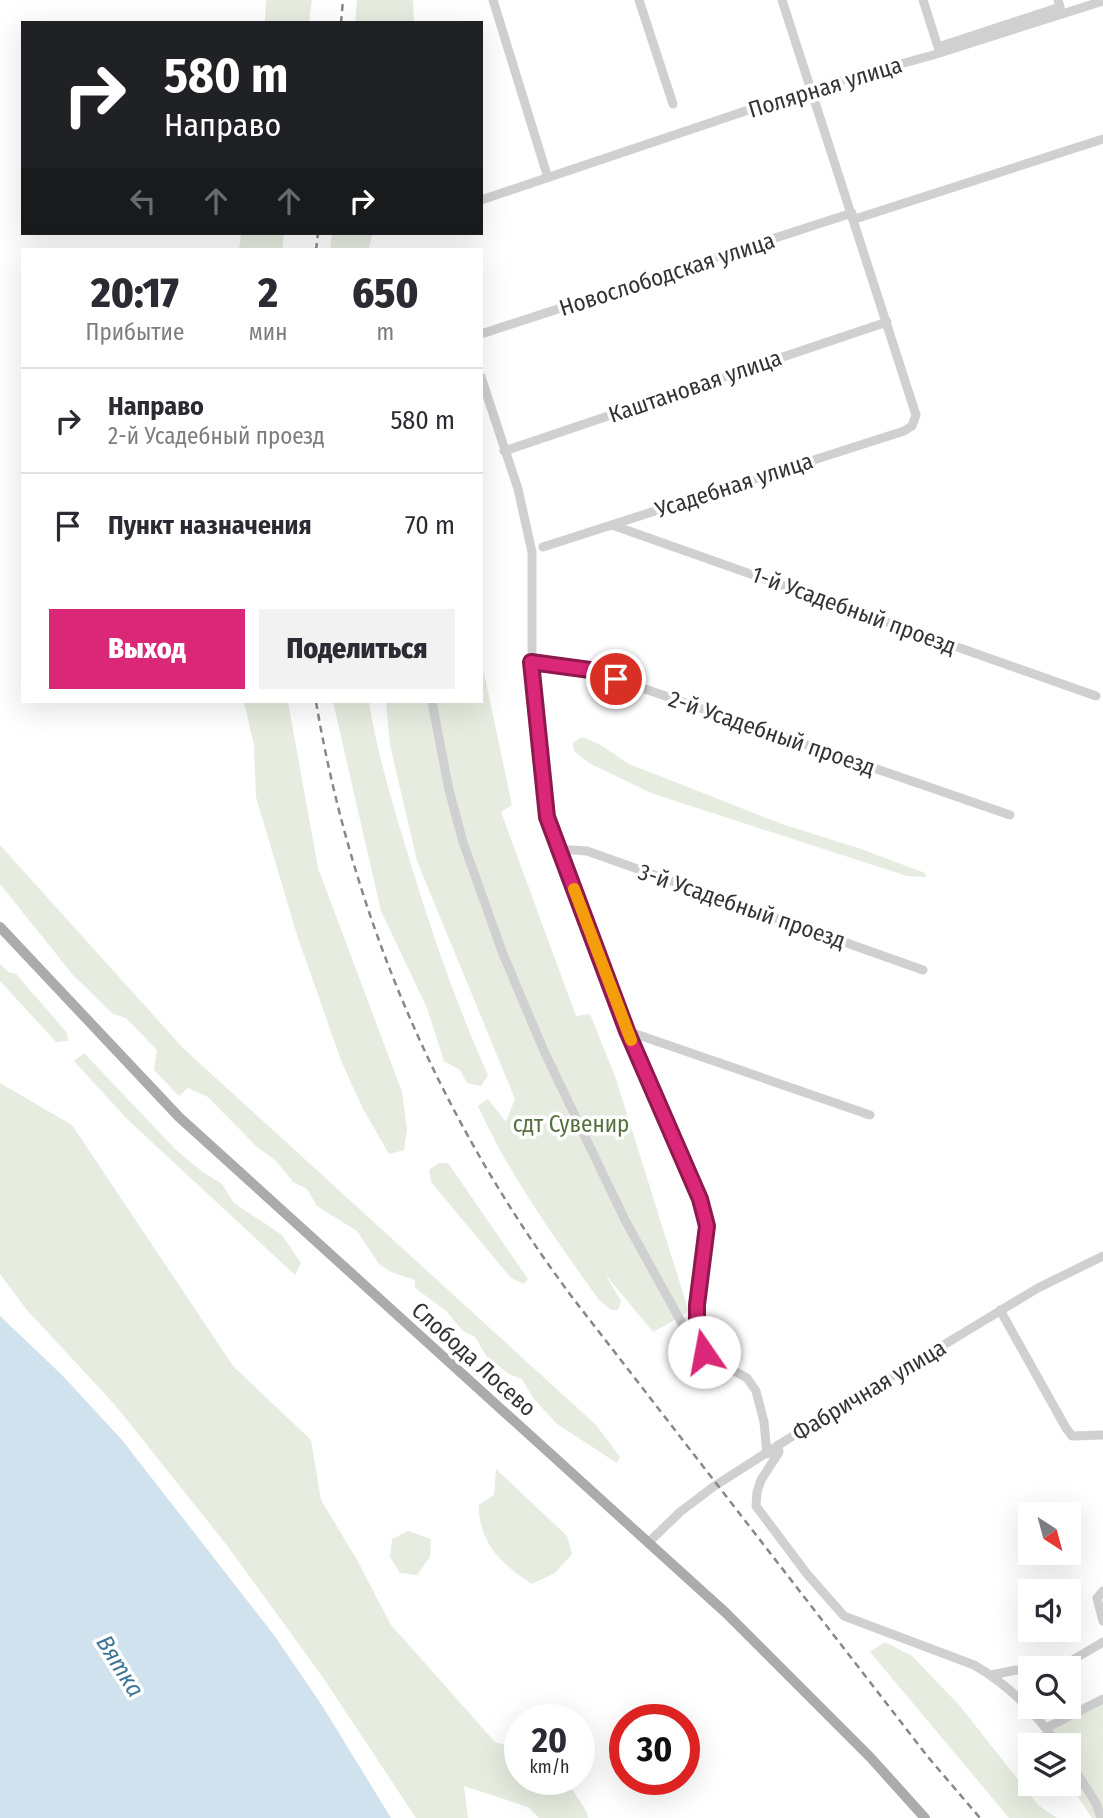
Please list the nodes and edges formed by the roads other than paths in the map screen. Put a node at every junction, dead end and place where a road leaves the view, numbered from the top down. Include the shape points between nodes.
1 (493, 0) edge
2 (639, 0) edge
3 (782, 0) edge
4 (923, 0) edge
5 (1103, 1) edge
6 (1059, 4) edge
7 (811, 89) junction
8 (673, 104) dead end
9 (1103, 139) edge
10 (548, 178) junction
11 (483, 199) edge
12 (853, 216) junction
13 (887, 322) junction
14 (483, 333) edge
15 (483, 383) edge
16 (504, 451) junction
17 (612, 524) junction
18 (543, 547) dead end
19 (531, 662) junction
20 (1096, 696) dead end
21 (432, 703) edge
22 (1010, 815) dead end
23 (558, 849) junction
24 (0, 927) edge
25 (923, 970) dead end
26 (627, 1031) junction
27 (870, 1115) dead end
28 (1103, 1256) edge
29 (1000, 1310) junction
30 (704, 1352) junction
31 (1103, 1435) edge
32 (778, 1445) junction
33 (767, 1454) junction
34 (648, 1543) junction
35 (1103, 1591) edge
36 (1103, 1621) edge
37 (1103, 1642) edge
38 (1079, 1656) edge
39 (1018, 1670) edge
40 (991, 1675) junction
41 (1103, 1699) edge
42 (1046, 1728) junction
43 (1050, 1733) edge
44 (1081, 1780) edge
45 (925, 1818) edge
46 (1101, 1818) edge

1 - 10 street
2 - 8 street
3 - 7 street
4 - 6 street via 938,47
5 - 7 street, Полярная улица
7 - 10 street, Полярная улица
7 - 12 street
9 - 12 street, Новослободская улица
10 - 11 street, Полярная улица
12 - 13 street
12 - 14 street, Новослободская улица
13 - 16 street, Каштановая улица
13 - 17 street, Усадебная улица via 916,415 912,426
15 - 16 street
16 - 19 street via 532,552
17 - 18 street, Усадебная улица
17 - 20 street, 1-й Усадебный проезд
19 - 22 street, 2-й Усадебный проезд via 590,670
19 - 23 street via 547,817
21 - 30 street via 463,842 518,990 625,1220 684,1327
23 - 25 street, 3-й Усадебный проезд via 587,851
23 - 26 street
24 - 34 main road, Слобода Лосево via 179,1117
26 - 27 street
26 - 30 street via 700,1199 707,1226 697,1305 697,1329
28 - 29 street, Фабричная улица
29 - 31 street via 1072,1436
29 - 32 street, Фабричная улица
30 - 33 street via 747,1378 756,1391
32 - 33 street, Фабричная улица
32 - 40 street via 779,1452 757,1492 756,1506 830,1601 844,1616
33 - 34 street, Фабричная улица via 713,1487
34 - 45 main road, Слобода Лосево via 746,1633
35 - 36 street via 1097,1598
37 - 38 street
39 - 40 street
40 - 42 street via 1019,1697
41 - 42 street
42 - 43 street
44 - 46 street

